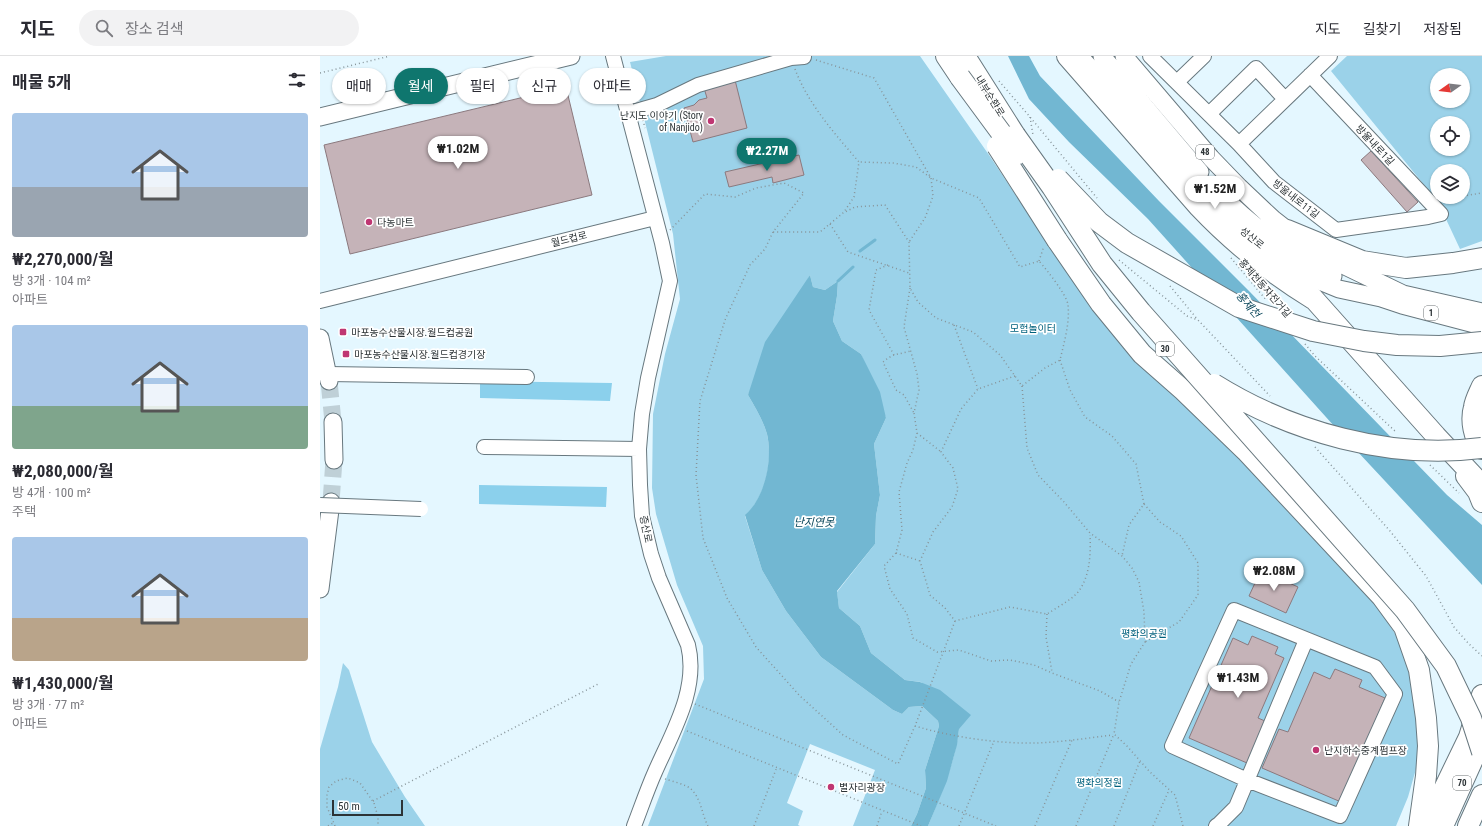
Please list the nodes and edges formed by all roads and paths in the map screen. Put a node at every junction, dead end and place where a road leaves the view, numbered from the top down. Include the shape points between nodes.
1 (390, 56) edge
2 (571, 56) edge
3 (614, 56) edge
4 (946, 56) edge
5 (965, 56) edge
6 (1067, 56) edge
7 (1080, 56) edge
8 (1102, 56) edge
9 (1150, 56) edge
10 (1204, 56) edge
11 (1330, 56) edge
12 (797, 57) edge
13 (1126, 59) edge
14 (320, 73) edge
15 (1310, 75) junction
16 (960, 77) junction
17 (995, 77) dead end
18 (1177, 82) junction
19 (1286, 99) junction
20 (635, 112) junction
21 (1209, 114) junction
22 (327, 116) edge
23 (320, 126) edge
24 (646, 133) dead end
25 (1015, 135) junction
26 (1239, 144) junction
27 (859, 162) junction
28 (931, 178) junction
29 (1482, 193) edge
30 (1470, 195) edge
31 (1102, 203) dead end
32 (843, 213) junction
33 (1441, 214) joint
34 (662, 220) junction
35 (830, 224) junction
36 (1287, 230) junction
37 (773, 232) junction
38 (909, 242) junction
39 (1050, 243) junction
40 (1228, 255) dead end
41 (1482, 258) edge
42 (1039, 261) junction
43 (888, 265) junction
44 (1290, 269) junction
45 (910, 273) junction
46 (1168, 283) dead end
47 (910, 288) junction
48 (1403, 294) joint
49 (1381, 298) junction
50 (1313, 299) junction
51 (320, 301) edge
52 (1269, 303) dead end
53 (1482, 312) edge
54 (1198, 320) dead end
55 (954, 325) junction
56 (1482, 326) edge
57 (1482, 342) edge
58 (1305, 344) dead end
59 (321, 347) edge
60 (911, 351) junction
61 (894, 355) junction
62 (1060, 360) junction
63 (1015, 376) junction
64 (527, 377) dead end
65 (328, 378) joint
66 (1022, 386) junction
67 (1482, 386) edge
68 (978, 389) junction
69 (914, 413) junction
70 (333, 422) tunnel mouth
71 (917, 433) junction
72 (1400, 436) dead end
73 (484, 447) dead end
74 (639, 449) junction
75 (1482, 449) edge
76 (941, 452) junction
77 (334, 460) tunnel mouth
78 (1428, 463) dead end
79 (1476, 493) edge
80 (326, 504) edge
81 (1144, 504) junction
82 (421, 509) dead end
83 (1090, 533) junction
84 (896, 553) junction
85 (1122, 556) junction
86 (920, 561) junction
87 (320, 581) edge
88 (1047, 614) junction
89 (955, 621) junction
90 (1306, 640) junction
91 (1145, 642) junction
92 (1052, 673) junction
93 (600, 683) dead end
94 (1482, 695) edge
95 (685, 700) junction
96 (1119, 702) junction
97 (915, 726) junction
98 (676, 727) junction
99 (1114, 734) junction
100 (1072, 740) junction
101 (994, 741) junction
102 (1482, 741) edge
103 (1428, 746) junction
104 (1482, 752) edge
105 (1140, 761) junction
106 (777, 767) junction
107 (1482, 769) edge
108 (654, 774) junction
109 (1247, 780) junction
110 (1169, 790) junction
111 (1482, 795) edge
112 (373, 802) junction
113 (882, 810) junction
114 (964, 813) junction
115 (333, 823) junction
116 (328, 826) edge
117 (335, 826) edge
118 (378, 826) edge
119 (634, 826) edge
120 (708, 826) edge
121 (754, 826) edge
122 (877, 826) edge
123 (921, 826) edge
124 (960, 826) edge
125 (996, 826) edge
126 (1035, 826) edge
127 (1076, 826) edge
128 (1114, 826) edge
129 (1153, 826) edge
130 (1183, 826) edge
131 (1216, 826) edge
132 (1407, 826) edge
133 (1419, 826) edge
134 (1426, 826) edge
135 (1443, 826) edge
136 (1453, 826) edge
137 (1468, 826) edge

1 - 14 path
2 - 22 main road
3 - 20 street
4 - 16 highway, 내부순환로 / 30
5 - 25 highway, 내부순환로
6 - 50 highway via 1198,207 1222,231 1294,288
7 - 44 main road, 성산로 via 1228,219
8 - 49 main road, 1 via 1226,200 1270,237 1302,259
9 - 18 street, 방울내로11길
10 - 18 street
11 - 15 street
12 - 20 street via 698,85 657,105
12 - 27 path via 800,84 828,125
12 - 28 path via 874,78
13 - 36 main road, 48 via 1211,158
15 - 19 street
15 - 33 street, 방울내로1길
16 - 39 highway, bridge
16 - 75 highway, 30, bridge via 1002,134 1092,269 1133,319 1162,347 1199,375 1236,398 1277,418 1359,443 1442,451
17 - 31 path
18 - 21 street, 방울내로11길
19 - 21 street via 1256,68
19 - 26 street
20 - 24 path
20 - 34 street
21 - 26 street, 방울내로11길
22 - 23 main road
25 - 57 highway, bridge via 1099,222 1127,243 1239,307 1313,331 1364,341 1433,346
25 - 104 highway, bridge via 1102,264 1141,312 1405,610 1446,666 1471,718
26 - 33 street, 방울내로11길 via 1274,182 1336,230
27 - 28 path via 916,167
27 - 32 path via 854,197
28 - 38 path via 933,196 925,218
28 - 42 path via 979,198 1020,267
29 - 30 path
32 - 35 path
32 - 38 path via 855,207 885,205
34 - 37 path via 670,230 705,194 735,197 756,188 784,183 804,193
34 - 51 street, 월드컵로
34 - 74 street, 증산로 via 670,282 648,378
35 - 37 path via 820,232
35 - 43 path via 848,252
36 - 41 highway via 1362,261 1406,268
36 - 48 main road, 48 via 1314,251
37 - 97 path via 765,249 750,265 725,320 700,400 696,475 703,538 727,598 756,647 800,696 843,735 898,764
38 - 45 path
39 - 42 path
39 - 103 highway via 1142,354 1246,451 1382,597 1404,627 1419,670
40 - 52 path, 홍제천동자전거길
42 - 62 path via 1051,274 1068,304 1067,334
43 - 45 path
43 - 61 path via 876,270 869,310
44 - 49 main road, 성산로 via 1339,289
44 - 50 highway
45 - 47 path
46 - 54 path
47 - 55 path via 918,302 936,318
47 - 60 path via 904,327
48 - 53 main road, 1
49 - 56 main road, 성산로 / 1 via 1402,306
50 - 79 highway via 1436,436
55 - 63 path via 973,332 1000,355
55 - 68 path
58 - 72 path
59 - 65 main road
60 - 61 path
60 - 69 path via 919,390
61 - 69 path via 883,362 896,390 904,395
62 - 66 path
62 - 81 path via 1070,390 1085,417 1112,436 1136,464
63 - 66 path
63 - 68 path
64 - 65 street
66 - 83 path via 1027,448 1038,475
67 - 75 highway via 1473,407 1473,426
68 - 76 path via 961,409
69 - 71 path
70 - 77 main road
71 - 76 path
71 - 84 path via 899,492 902,530
73 - 74 street
74 - 95 street, 증산로 via 642,516 651,554 691,657 692,670
76 - 86 path via 953,468 958,488 952,507 933,532
78 - 79 path
80 - 82 street, bridge
80 - 87 main road
81 - 85 path via 1129,525
81 - 91 path via 1160,522 1181,536 1198,563 1198,595 1179,622
83 - 85 path
83 - 88 path via 1091,548 1085,581 1074,596
84 - 86 path
84 - 92 path via 884,566 890,589 907,614 913,638 937,652 959,650 991,661 1010,660 1034,665
85 - 91 path via 1139,582
86 - 89 path via 930,595
88 - 89 path via 1010,607
88 - 92 path via 1046,637
89 - 97 path
90 - 109 street
90 - 109 street via 1234,610 1172,746
90 - 109 street via 1375,667 1395,694 1340,816
91 - 96 path via 1130,664
92 - 96 path
93 - 112 path
94 - 134 highway via 1469,737
95 - 98 street, 증산로
95 - 114 path
96 - 99 path
97 - 101 path via 933,732
98 - 106 path
98 - 108 street, 증산로
99 - 100 path
99 - 105 path
99 - 127 path
100 - 101 path via 1035,743
100 - 126 path
101 - 114 path
102 - 135 highway, 70
103 - 132 highway via 1421,789
103 - 133 highway
105 - 110 path
105 - 128 path
106 - 113 path
106 - 121 path
107 - 136 highway
108 - 119 street, 증산로
108 - 120 path via 691,789
109 - 131 street via 1236,807
110 - 129 path
110 - 130 path via 1175,795
111 - 137 highway
112 - 115 path via 360,783 348,778 336,781 327,795 327,807
112 - 118 path
113 - 122 path
113 - 123 path
114 - 124 path
114 - 125 path
115 - 116 path
115 - 117 path

